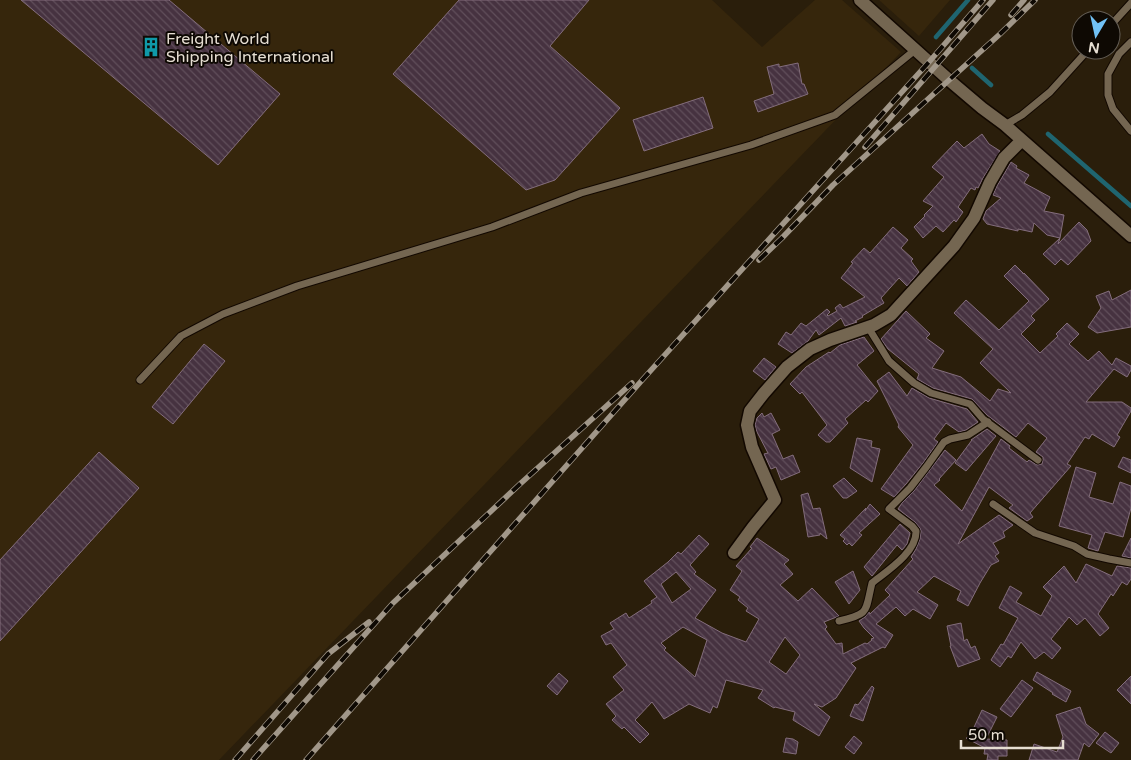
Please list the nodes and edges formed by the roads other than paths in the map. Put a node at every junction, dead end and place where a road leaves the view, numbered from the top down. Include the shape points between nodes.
1 (860, 0) edge
2 (1131, 3) edge
3 (1121, 14) edge
4 (1131, 42) edge
5 (915, 50) junction
6 (1079, 60) edge
7 (1005, 125) junction
8 (1131, 131) edge
9 (1022, 140) junction
10 (1131, 236) edge
11 (868, 327) junction
12 (140, 380) dead end
13 (988, 422) junction
14 (1038, 460) dead end
15 (993, 504) dead end
16 (734, 554) dead end
17 (1131, 563) edge
18 (839, 621) dead end

1 - 5 street
2 - 3 lane
4 - 8 lane via 1119,54 1108,74 1108,95 1113,109
5 - 7 street
5 - 12 lane via 834,115 751,144 581,193 492,227 297,286 223,314 182,336
6 - 7 lane via 1050,92
7 - 9 street
9 - 10 street
9 - 11 street via 1004,158 974,218 954,246 891,315
11 - 13 lane via 889,361 914,382 931,392 970,404
11 - 16 street via 810,349 788,367 750,411 747,425 752,447 776,500
13 - 14 lane
13 - 18 lane via 968,435 944,442 910,488 889,509 916,531 912,546 872,583 863,613
15 - 17 lane via 1035,533 1074,546 1087,554

